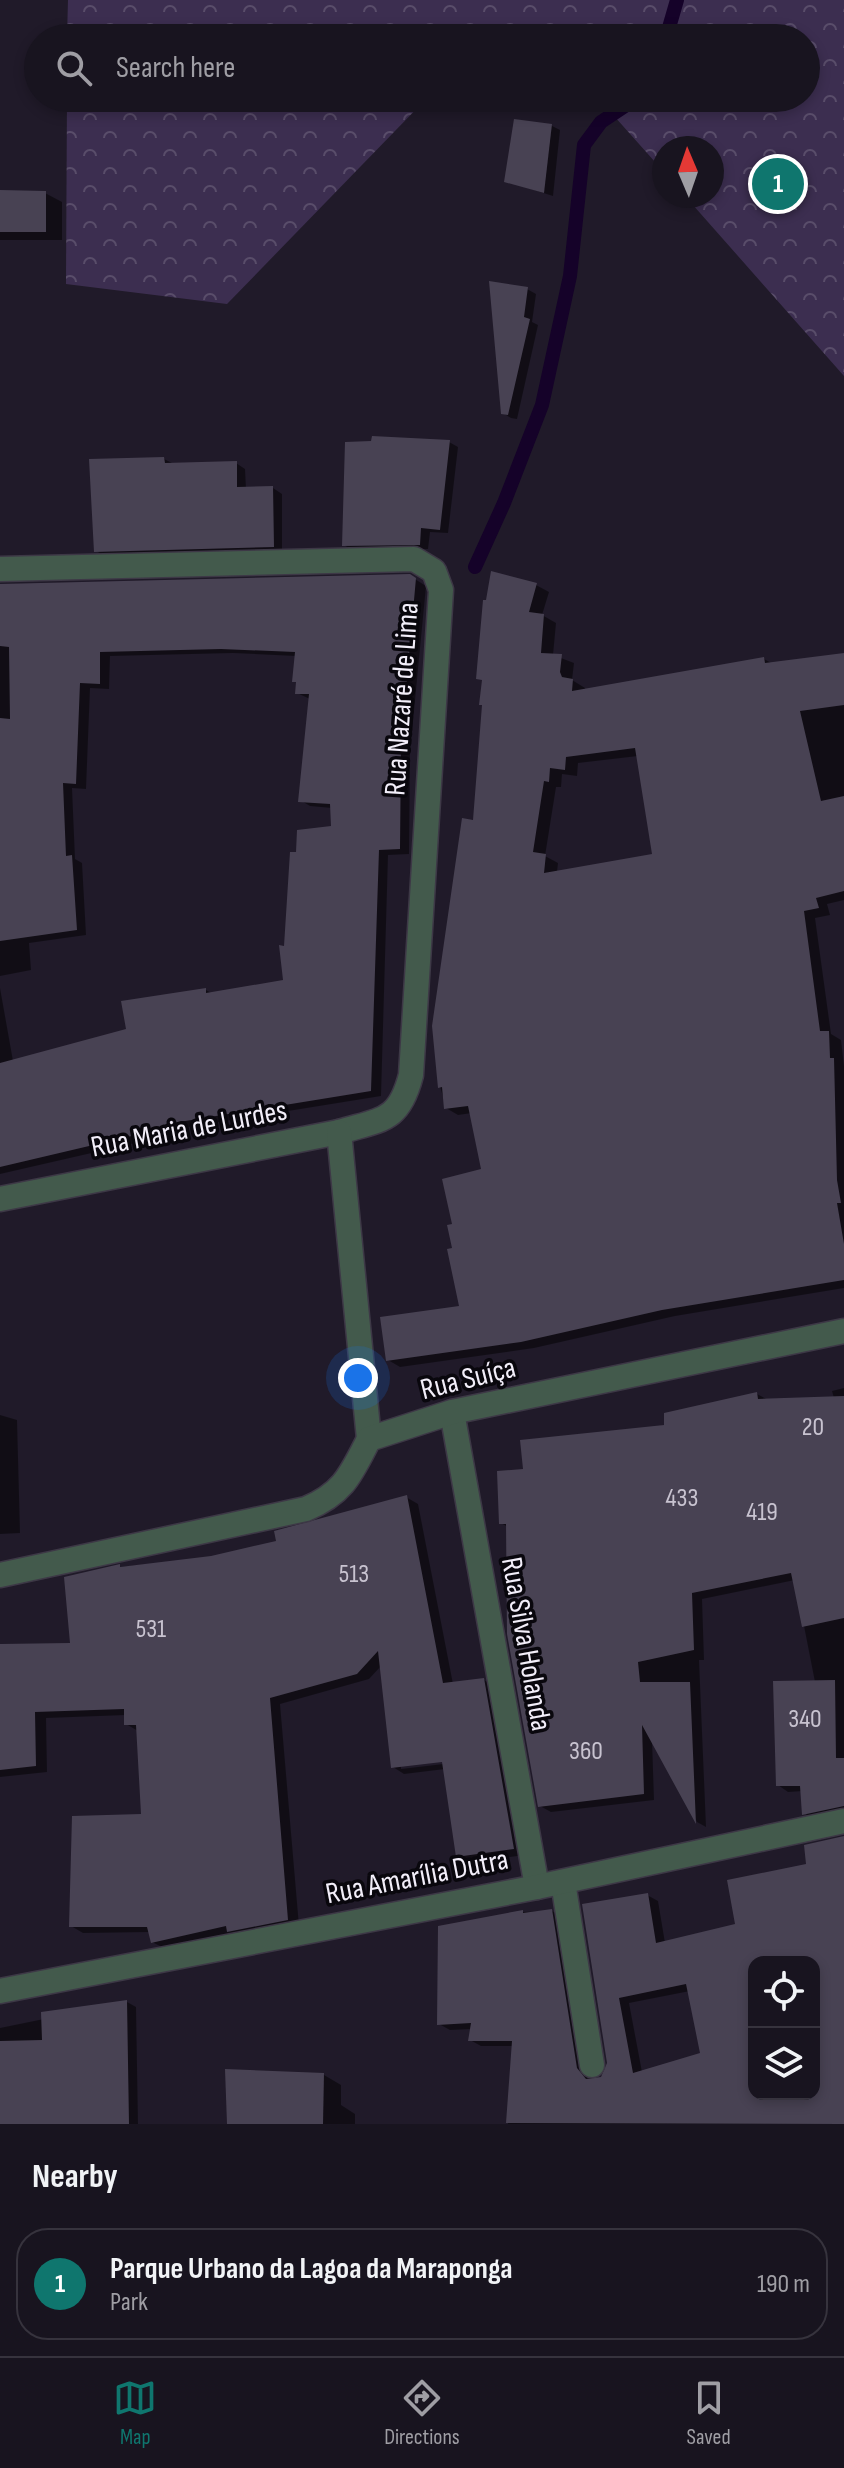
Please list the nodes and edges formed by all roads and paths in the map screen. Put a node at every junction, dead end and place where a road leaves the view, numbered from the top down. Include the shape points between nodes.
1 (0, 569) edge
2 (388, 1118) joint
3 (339, 1132) junction
4 (0, 1199) edge
5 (844, 1331) edge
6 (452, 1412) junction
7 (369, 1439) junction
8 (0, 1575) edge
9 (844, 1821) edge
10 (563, 1882) junction
11 (537, 1887) junction
12 (0, 1991) edge
13 (592, 2065) dead end

1 - 2 street, Rua Nazaré de Lima via 386,558 414,559 434,571 441,590 411,1075 404,1100
2 - 3 street, Rua Maria de Lurdes
3 - 4 street, Rua Maria de Lurdes
3 - 7 street
5 - 6 street, Rua Suíça
6 - 7 street, Rua Suíça
6 - 11 street, Rua Silva Holanda
7 - 8 street via 342,1488 306,1509
9 - 10 street, Rua Amarília Dutra
10 - 11 street, Rua Amarília Dutra
10 - 13 street
11 - 12 street, Rua Amarília Dutra

